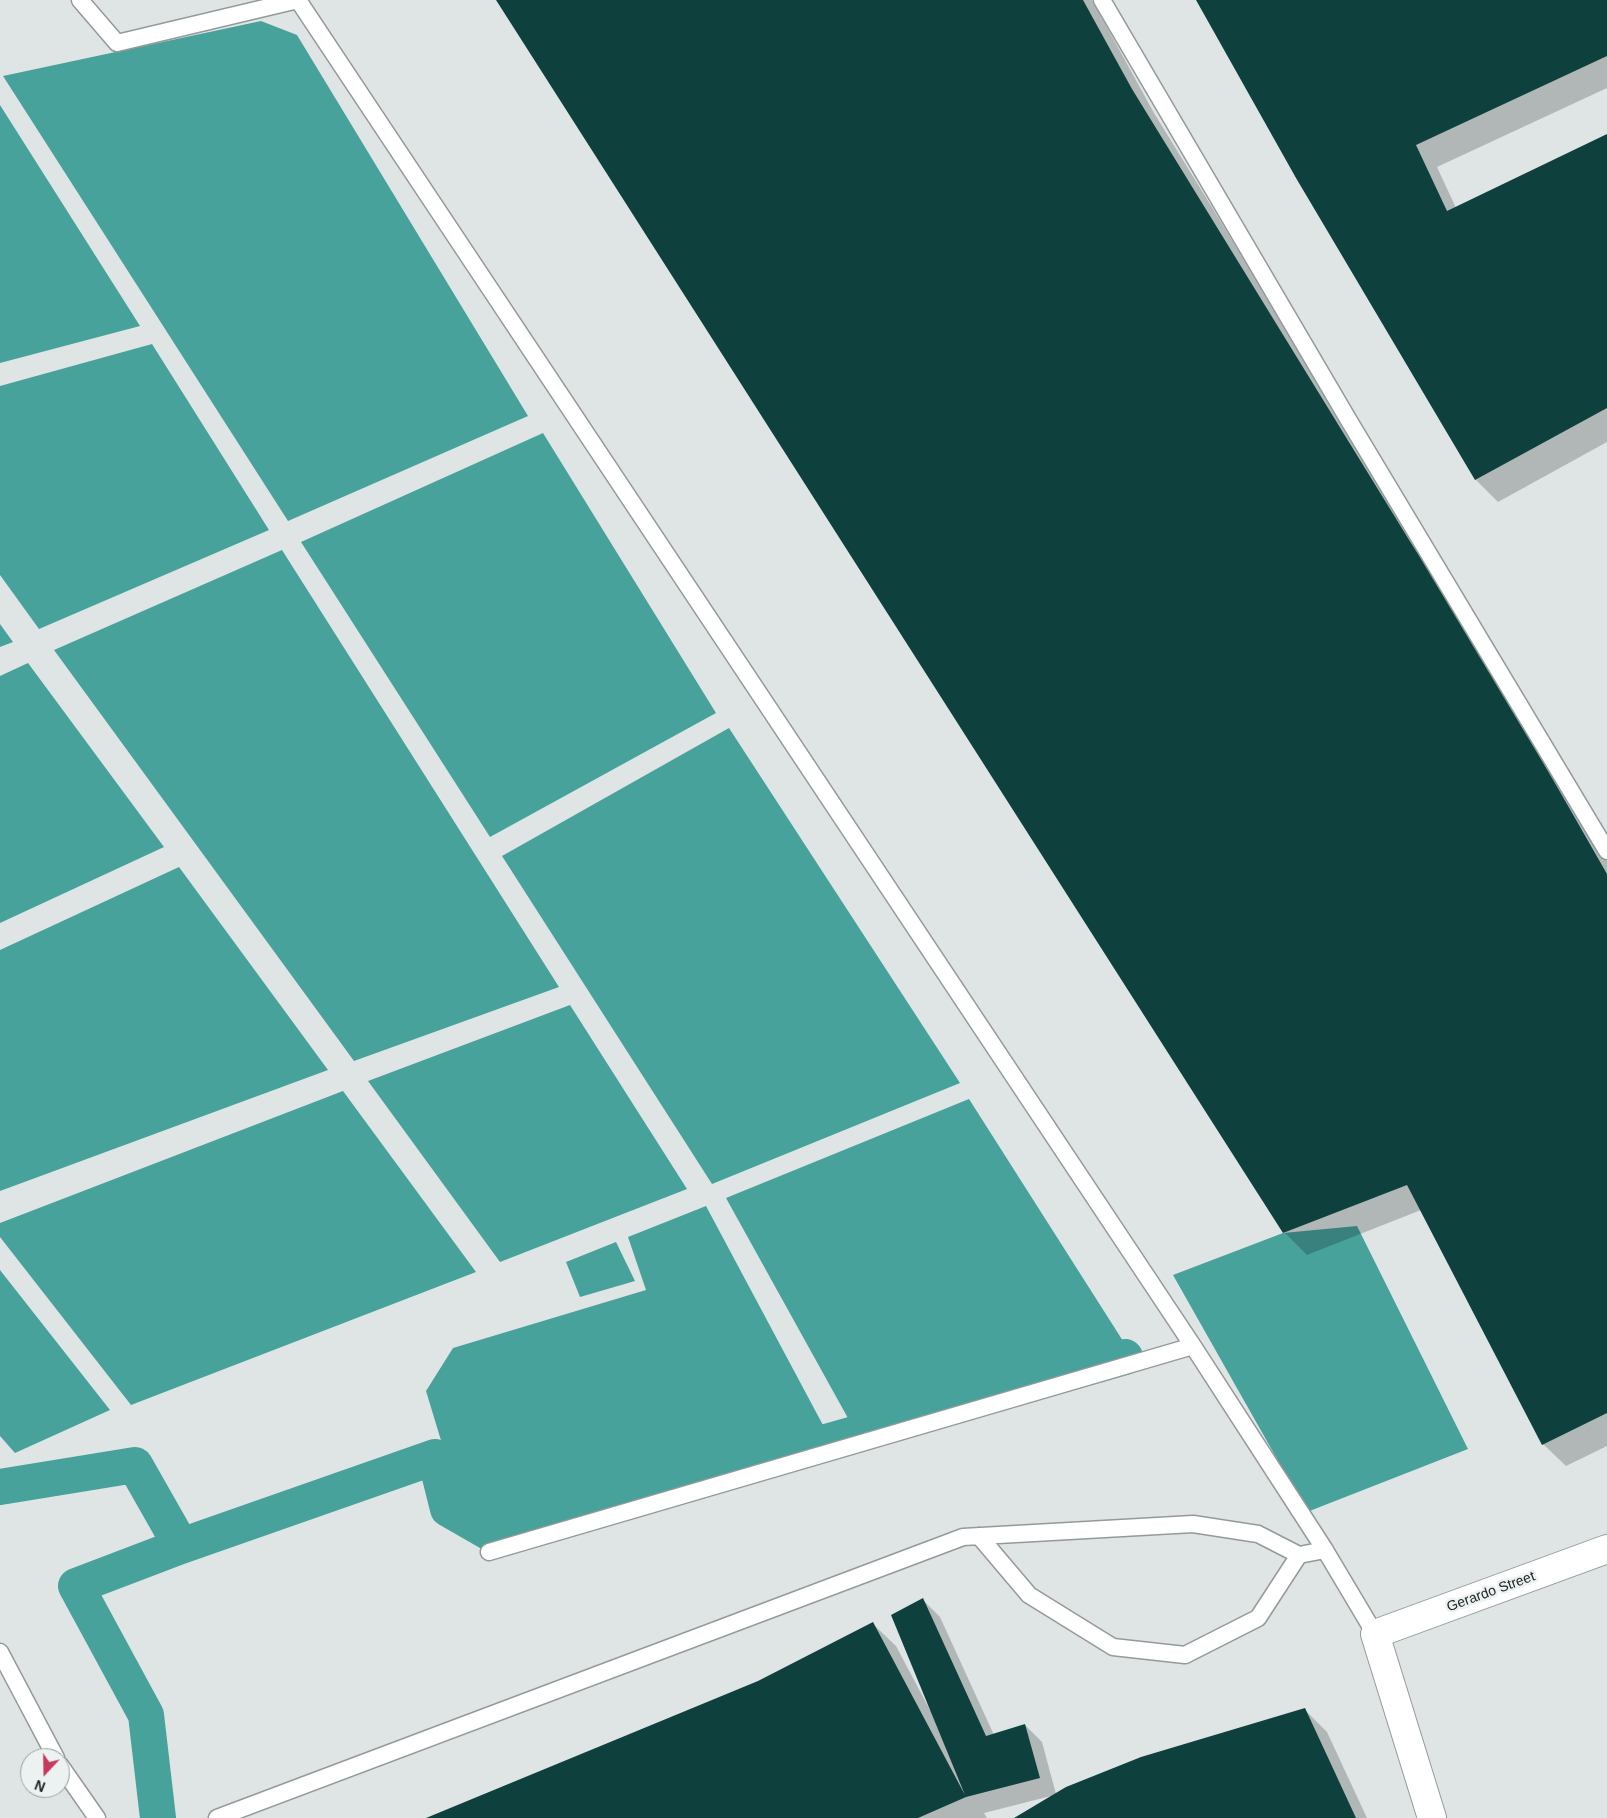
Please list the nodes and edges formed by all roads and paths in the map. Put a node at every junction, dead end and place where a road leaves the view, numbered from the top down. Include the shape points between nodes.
1 (80, 0) edge
2 (1102, 0) edge
3 (1607, 851) edge
4 (1193, 1346) junction
5 (979, 1536) junction
6 (1607, 1549) edge
7 (1325, 1550) junction
8 (489, 1552) dead end
9 (1299, 1555) junction
10 (1375, 1634) junction
11 (0, 1652) edge
12 (51, 1748) edge
13 (70, 1779) edge
14 (97, 1818) edge
15 (217, 1818) edge
16 (1432, 1818) edge

1 - 4 lane via 117,43 298,0
2 - 3 lane
4 - 7 lane
4 - 8 lane
5 - 9 lane via 1193,1524 1258,1534
5 - 9 lane via 1029,1595 1113,1647 1185,1655 1258,1618
5 - 15 lane via 962,1537
6 - 10 street, Gerardo Street
7 - 9 lane
7 - 10 lane
10 - 16 street
11 - 12 lane
13 - 14 lane

